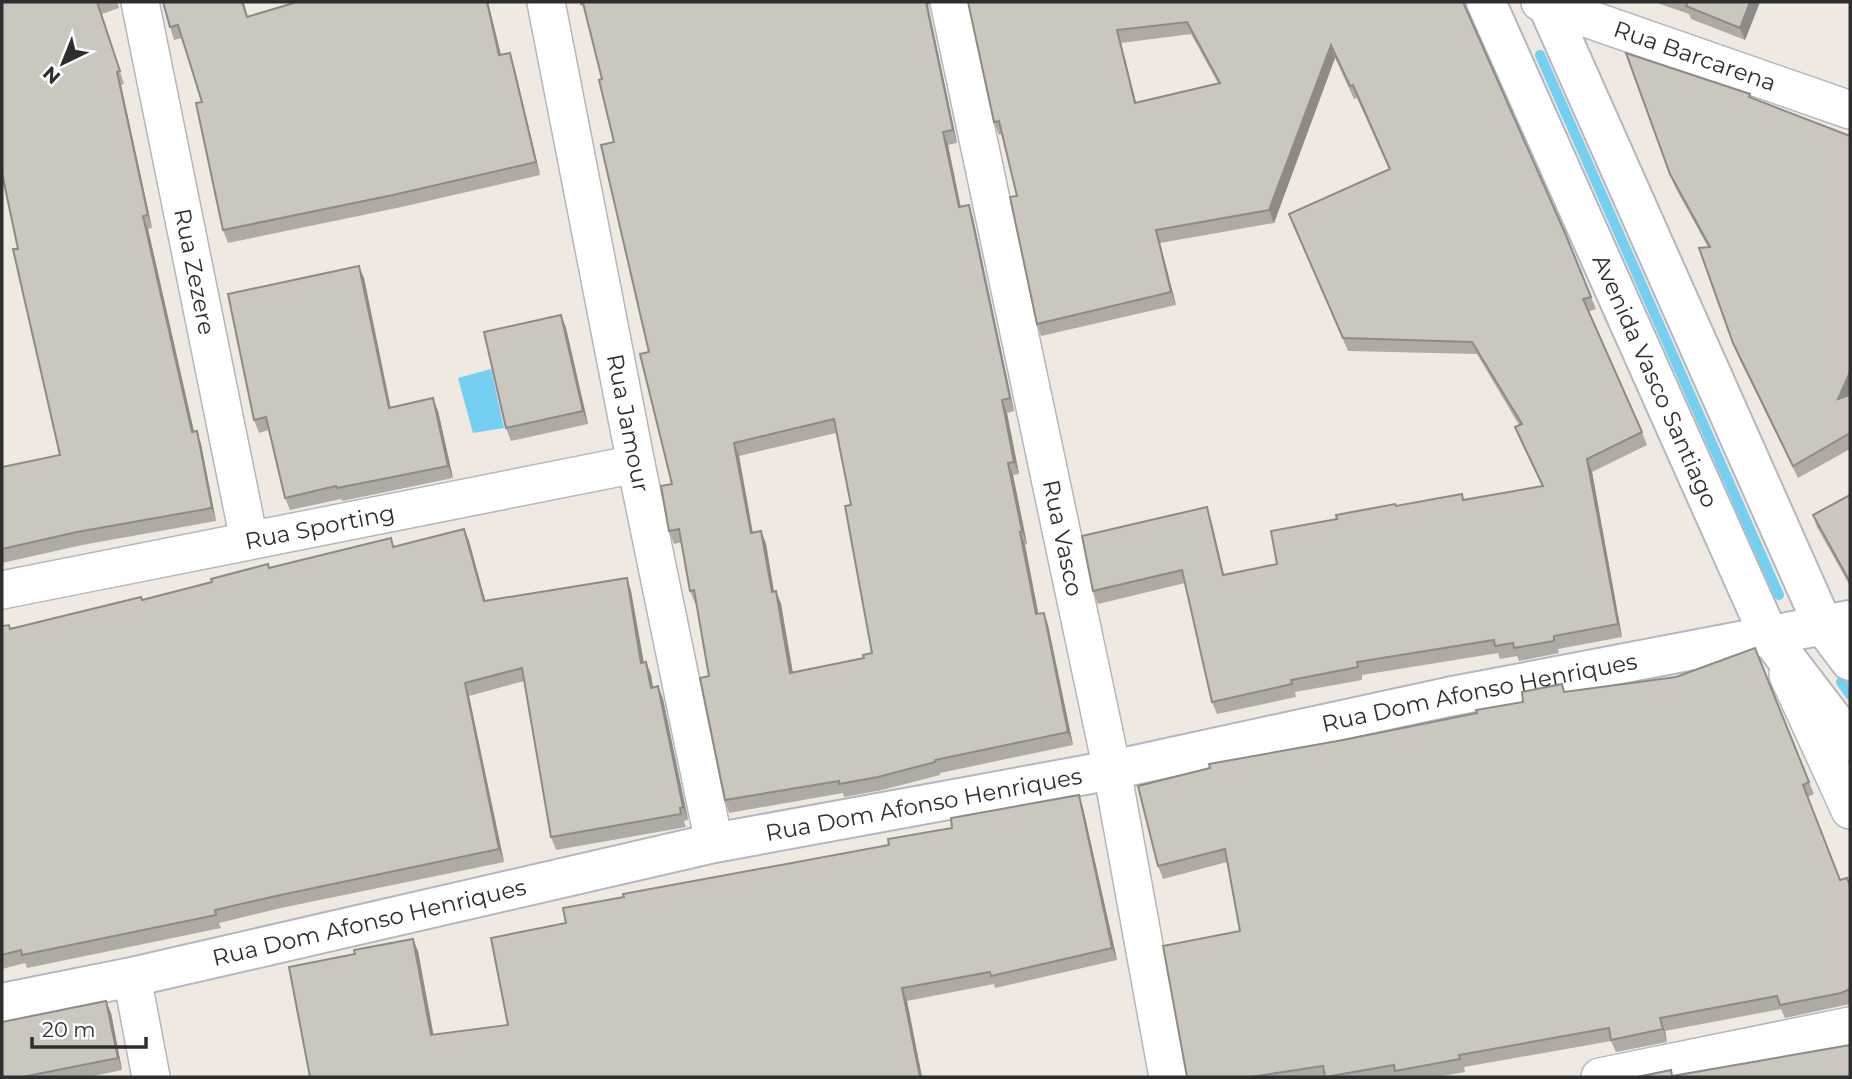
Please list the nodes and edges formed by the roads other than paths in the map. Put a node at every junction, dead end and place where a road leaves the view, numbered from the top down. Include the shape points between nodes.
1 (140, 2) edge
2 (546, 2) edge
3 (949, 2) edge
4 (1486, 2) edge
5 (1544, 3) edge
6 (1850, 110) edge
7 (636, 464) junction
8 (249, 540) junction
9 (2, 590) edge
10 (1837, 622) edge
11 (1769, 636) junction
12 (1850, 661) edge
13 (1850, 742) edge
14 (1112, 770) junction
15 (1850, 810) edge
16 (714, 843) junction
17 (132, 976) junction
18 (2, 1003) edge
19 (1850, 1026) edge
20 (151, 1077) edge
21 (1168, 1077) edge
22 (1600, 1077) edge

1 - 8 street, Rua Zezere
2 - 7 street, Rua Jamour
3 - 14 street, Rua Vasco
4 - 11 street, Avenida Vasco Santiago
5 - 6 street, Rua Barcarena
5 - 10 street
7 - 8 street, Rua Sporting
7 - 16 street, Rua Jamour
8 - 9 street, Rua Sporting
10 - 11 street, Rua Dom Afonso Henriques
10 - 12 street
11 - 13 street, Avenida Vasco Santiago
11 - 14 street, Rua Dom Afonso Henriques via 1448,697
11 - 15 street
14 - 16 street, Rua Dom Afonso Henriques
14 - 21 street, Rua Vasco
16 - 17 street, Rua Dom Afonso Henriques
17 - 18 street, Rua Dom Afonso Henriques
17 - 20 street
19 - 22 street

